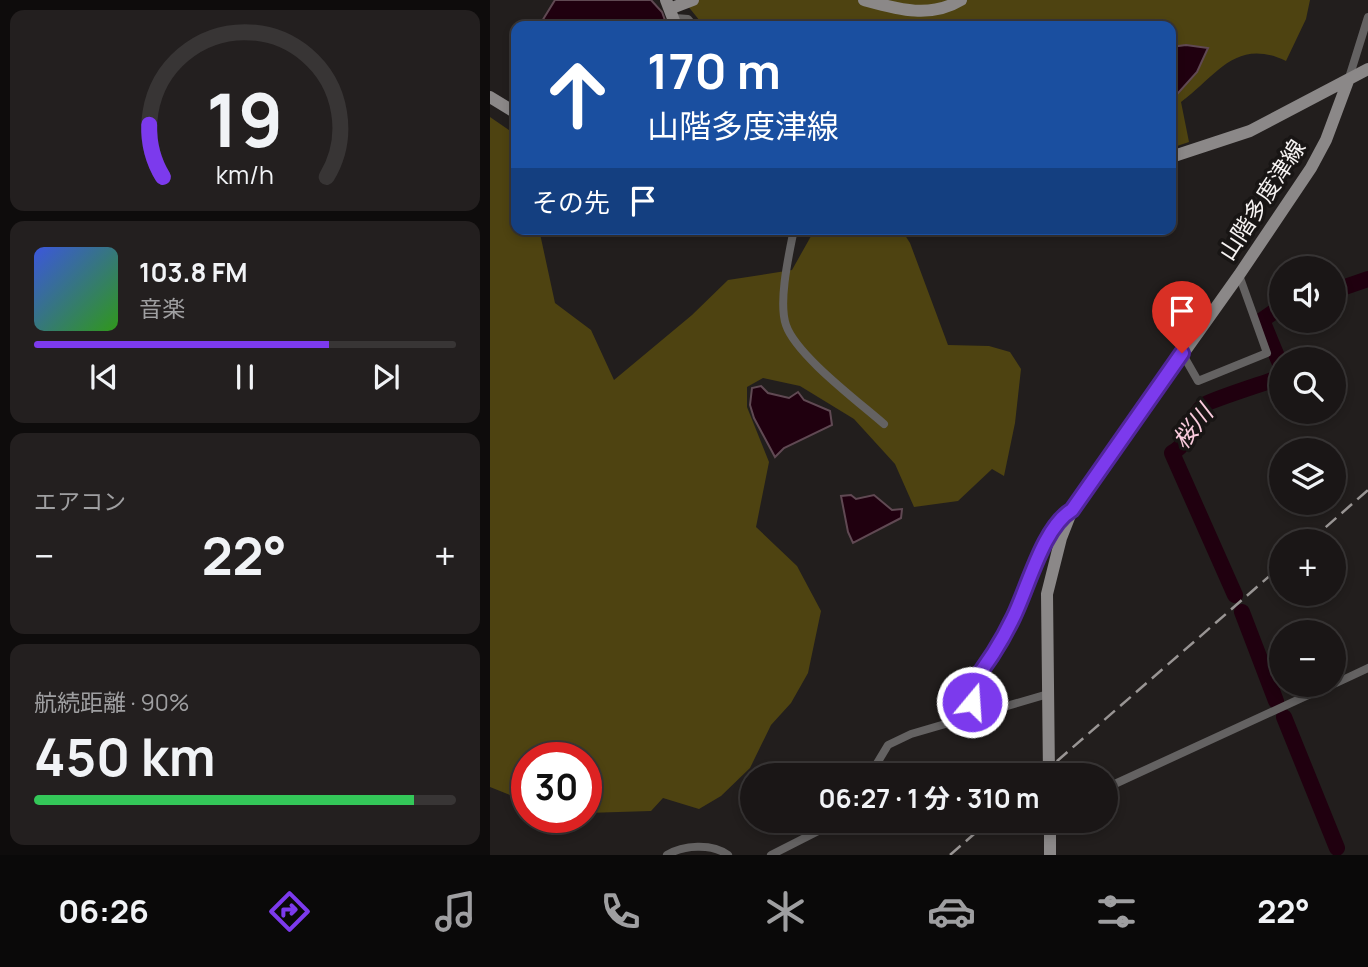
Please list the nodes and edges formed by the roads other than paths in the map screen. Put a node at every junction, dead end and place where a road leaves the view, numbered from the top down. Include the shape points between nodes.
1 (694, 0) edge
2 (864, 0) edge
3 (961, 0) edge
4 (672, 13) edge
5 (1368, 17) edge
6 (690, 21) edge
7 (1368, 69) edge
8 (1348, 81) junction
9 (490, 97) edge
10 (511, 110) edge
11 (1176, 155) edge
12 (793, 235) edge
13 (1240, 275) junction
14 (1182, 353) junction
15 (884, 424) dead end
16 (1072, 510) junction
17 (1368, 668) edge
18 (1346, 678) edge
19 (1048, 694) junction
20 (1305, 697) edge
21 (975, 717) junction
22 (877, 763) edge
23 (1049, 763) edge
24 (1118, 783) edge
25 (814, 833) edge
26 (1050, 833) edge
27 (667, 855) edge
28 (728, 855) edge
29 (771, 855) edge
30 (1050, 855) edge

1 - 4 main road
2 - 3 main road via 919,11 934,11
4 - 6 street
5 - 8 street
7 - 8 main road
8 - 11 main road via 1250,131
8 - 13 main road, 山階多度津線 via 1311,168
9 - 10 main road
12 - 15 street via 785,324 800,348
13 - 14 main road, 山階多度津線
13 - 14 street via 1267,353 1198,381
14 - 16 main road, 山階多度津線
16 - 19 main road, 山階多度津線 via 1047,594
16 - 21 street via 1052,530 1012,620 969,687
17 - 18 street
19 - 21 street
19 - 23 main road, 山階多度津線
20 - 24 street
21 - 22 street via 911,734 888,745
25 - 29 street
26 - 30 main road
27 - 28 street via 682,847 720,849

